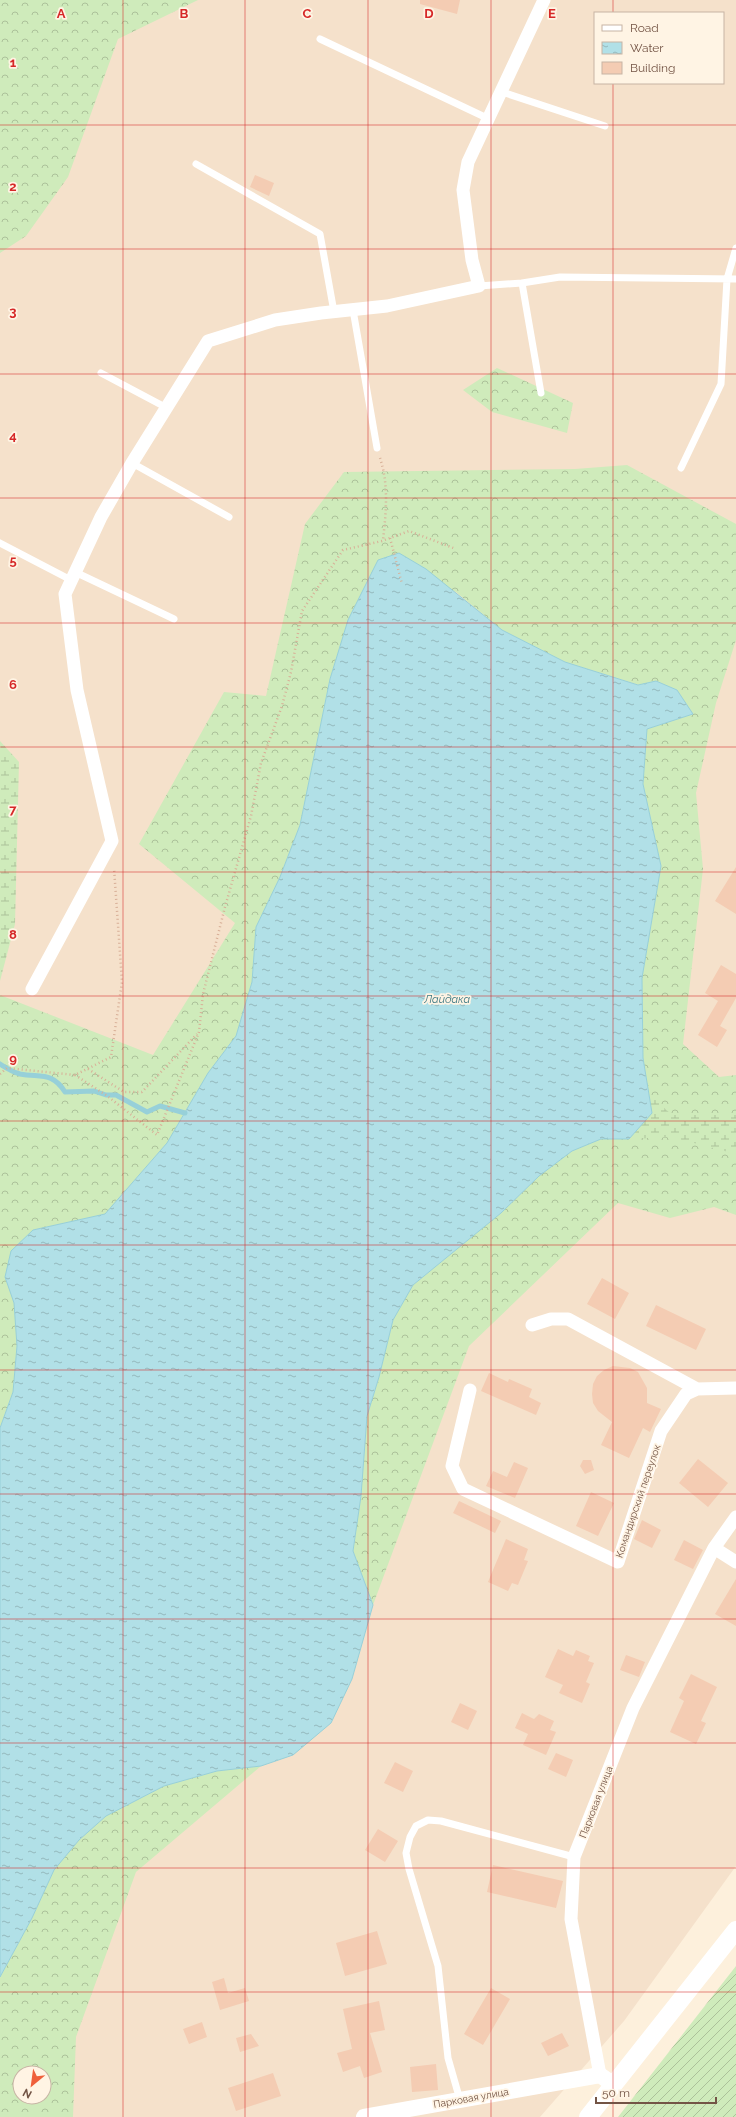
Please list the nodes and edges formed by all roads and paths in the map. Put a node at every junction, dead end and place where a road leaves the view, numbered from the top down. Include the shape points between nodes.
1 (544, 0) edge
2 (320, 39) dead end
3 (502, 92) junction
4 (489, 120) junction
5 (605, 126) dead end
6 (196, 164) dead end
7 (736, 248) edge
8 (727, 279) junction
9 (736, 279) edge
10 (522, 283) junction
11 (478, 286) junction
12 (353, 310) junction
13 (334, 312) junction
14 (101, 373) dead end
15 (541, 393) dead end
16 (167, 408) junction
17 (377, 448) joint
18 (132, 463) junction
19 (681, 468) dead end
20 (229, 517) dead end
21 (390, 538) junction
22 (382, 541) junction
23 (0, 542) edge
24 (456, 549) dead end
25 (73, 576) junction
26 (402, 584) dead end
27 (174, 620) dead end
28 (112, 841) junction
29 (32, 989) dead end
30 (199, 1032) junction
31 (88, 1069) junction
32 (0, 1074) edge
33 (75, 1075) junction
34 (532, 1325) dead end
35 (736, 1388) edge
36 (697, 1389) junction
37 (470, 1390) dead end
38 (736, 1517) edge
39 (714, 1548) junction
40 (736, 1562) edge
41 (574, 1857) junction
42 (736, 1930) edge
43 (607, 2080) junction
44 (460, 2100) junction
45 (364, 2117) edge
46 (588, 2117) edge

1 - 3 street
2 - 4 lane
3 - 4 street
3 - 5 lane
4 - 11 street via 468,162 463,190
6 - 13 lane via 320,234
7 - 8 lane
8 - 9 lane
8 - 10 lane via 560,276
8 - 19 lane via 721,384
10 - 11 lane
10 - 15 lane
11 - 12 street via 387,306
12 - 13 street
12 - 17 lane
13 - 16 street via 275,320 208,341
14 - 16 lane
16 - 18 street
17 - 22 path via 385,472 386,512
18 - 20 lane
18 - 25 street via 101,516
21 - 22 path
21 - 24 path via 409,531
21 - 26 path
22 - 30 path via 343,550 302,611 291,672 282,706 261,763 251,816 203,994
23 - 25 lane
25 - 27 lane
25 - 28 street via 65,594 78,690
28 - 29 street
28 - 31 path via 122,982 111,1057
30 - 31 path via 142,1092 124,1092
30 - 33 path via 157,1135 106,1095
31 - 33 path
32 - 33 path via 7,1068
34 - 36 street via 551,1319 568,1318
35 - 36 street
36 - 37 street, Командирский переулок via 686,1394 661,1431 618,1562 463,1489 452,1466
38 - 39 street, Парковая улица
39 - 40 street
39 - 41 street, Парковая улица via 633,1708
41 - 43 street, Парковая улица via 571,1918
41 - 44 lane via 441,1821 428,1820 416,1826 410,1837 406,1853 409,1869 438,1966 448,2058
42 - 43 main road
43 - 44 street, Парковая улица
43 - 46 main road
44 - 45 street, Парковая улица

